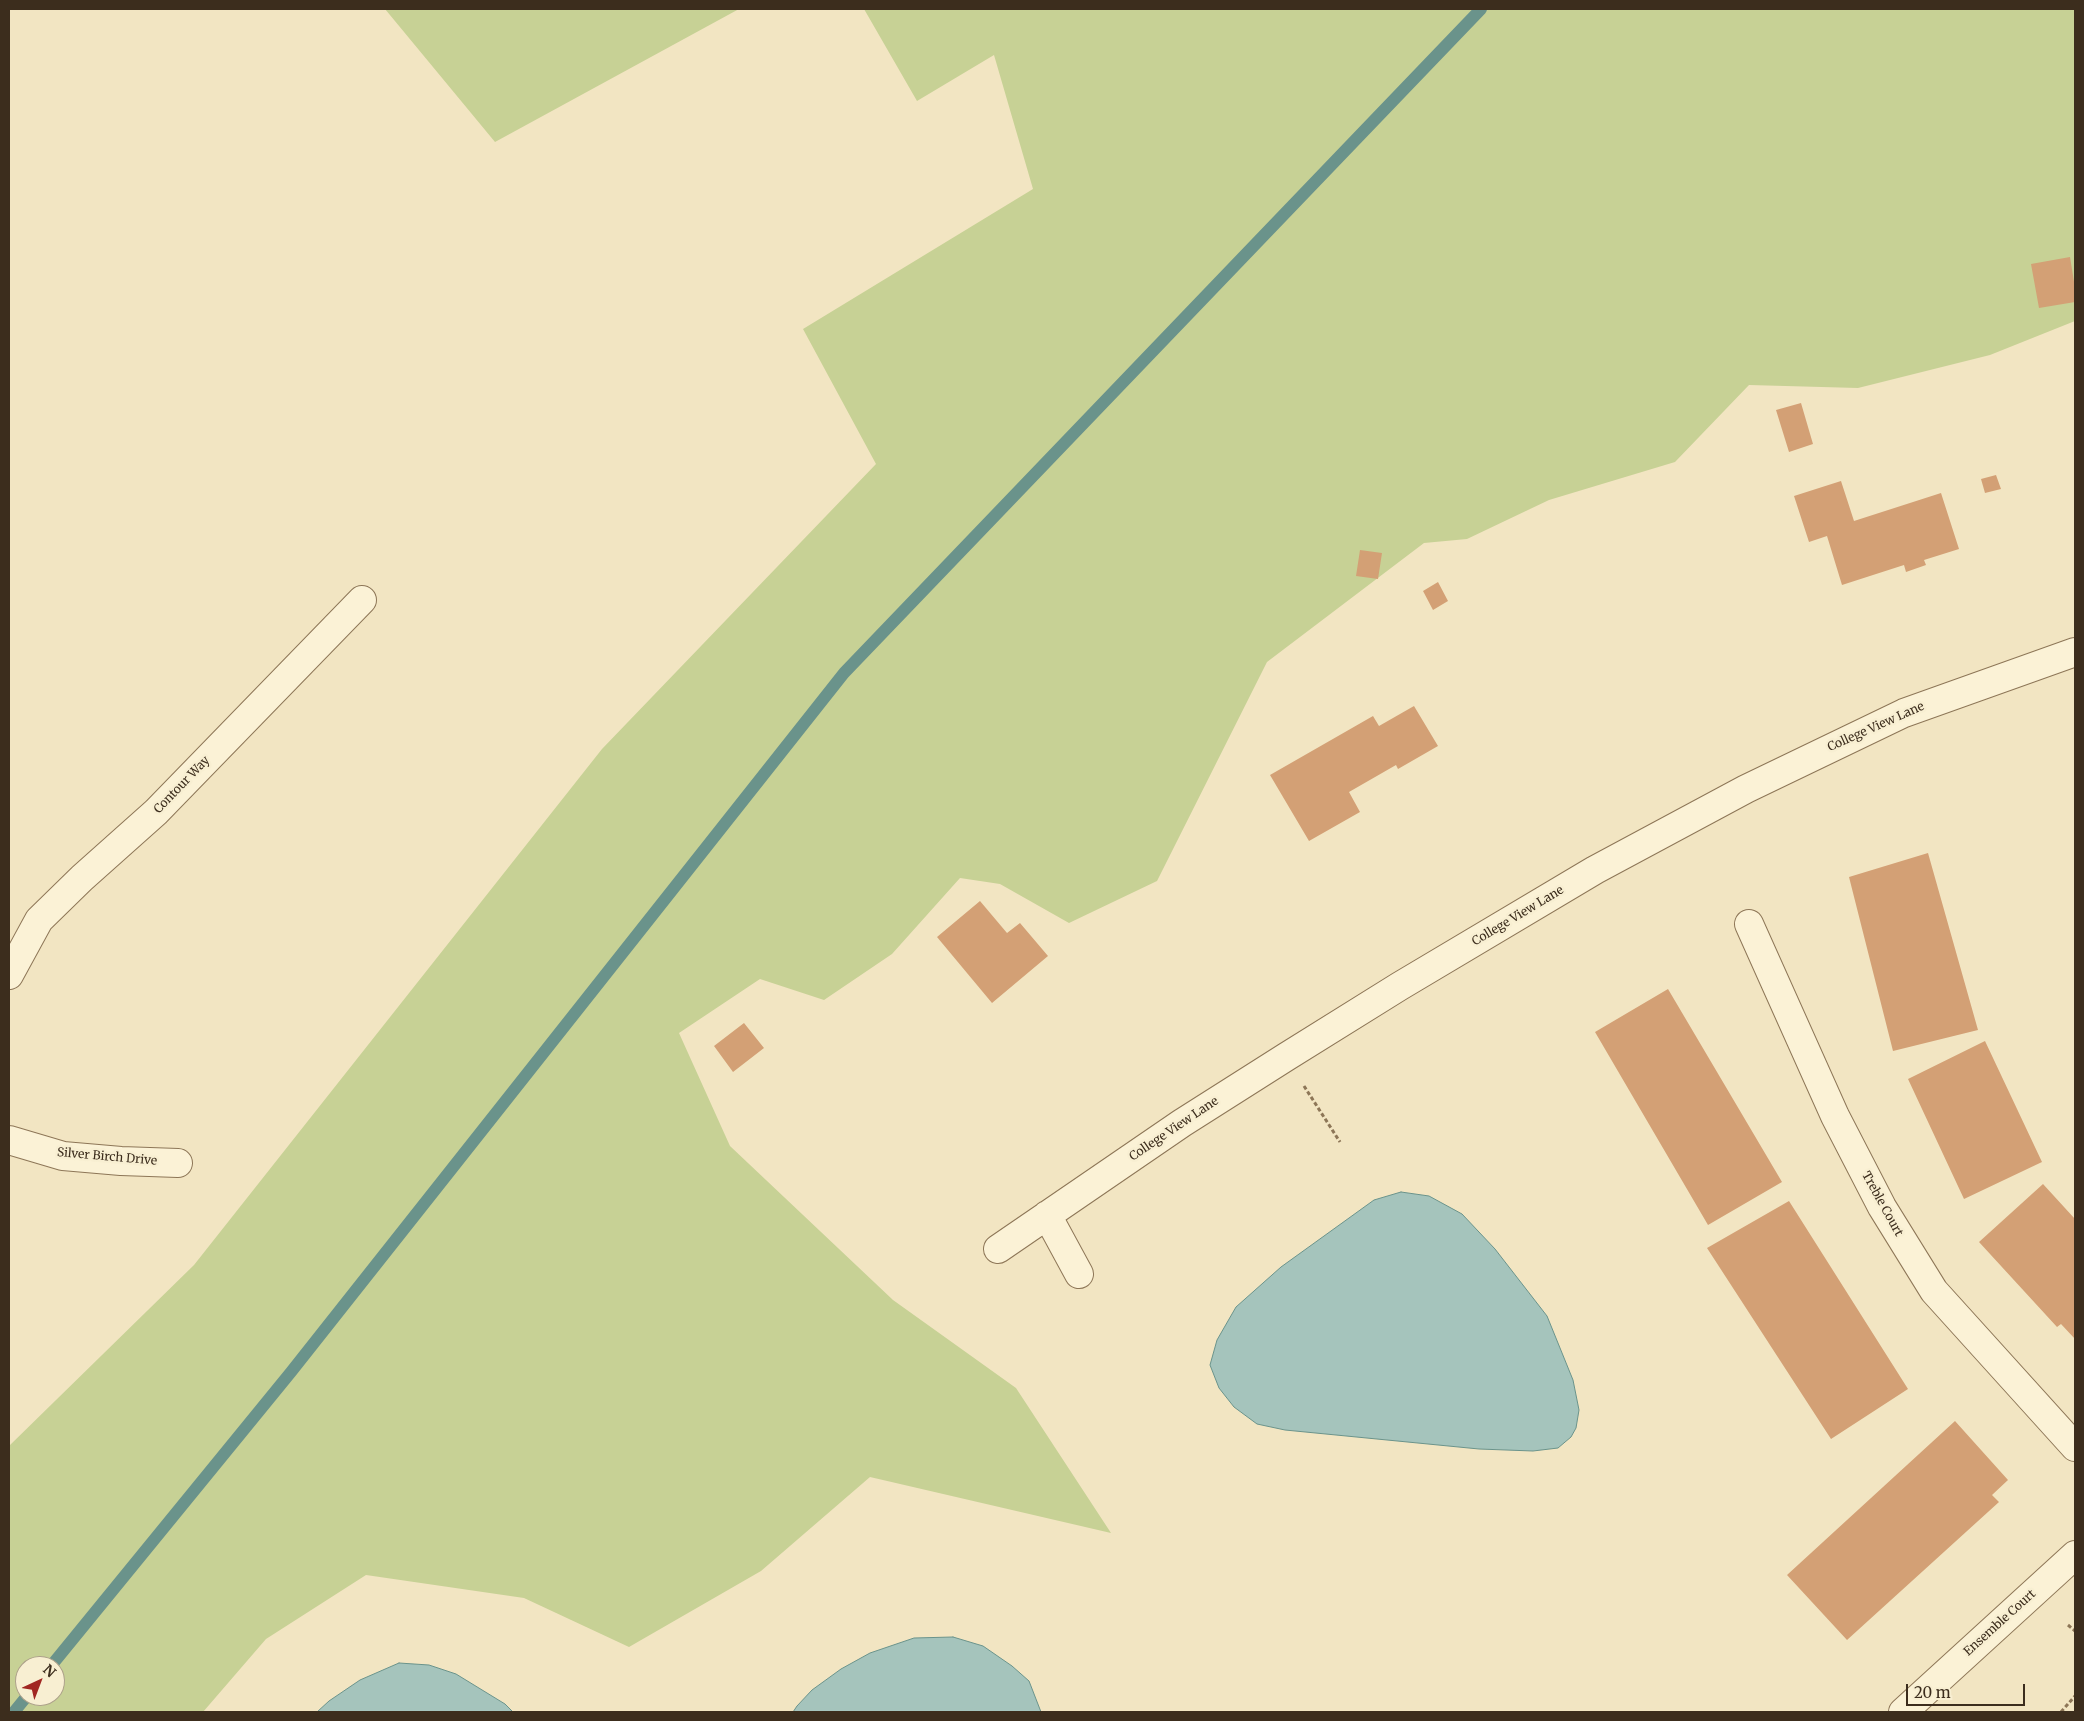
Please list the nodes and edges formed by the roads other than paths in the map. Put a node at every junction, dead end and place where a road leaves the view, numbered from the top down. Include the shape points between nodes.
1 (362, 600) dead end
2 (2075, 652) edge
3 (1749, 924) dead end
4 (9, 975) edge
5 (9, 1140) edge
6 (178, 1163) dead end
7 (1047, 1215) junction
8 (998, 1249) dead end
9 (1079, 1274) dead end
10 (2075, 1447) edge
11 (2075, 1555) edge
12 (1903, 1712) edge

1 - 4 street, Contour Way via 156,812 39,920
2 - 7 street, College View Lane via 1904,713 1746,789 1595,870 1286,1057
3 - 10 street, Treble Court via 1835,1116 1882,1207 1934,1291
5 - 6 street, Silver Birch Drive via 63,1156
7 - 8 street, College View Lane
7 - 9 street
11 - 12 street, Ensemble Court

